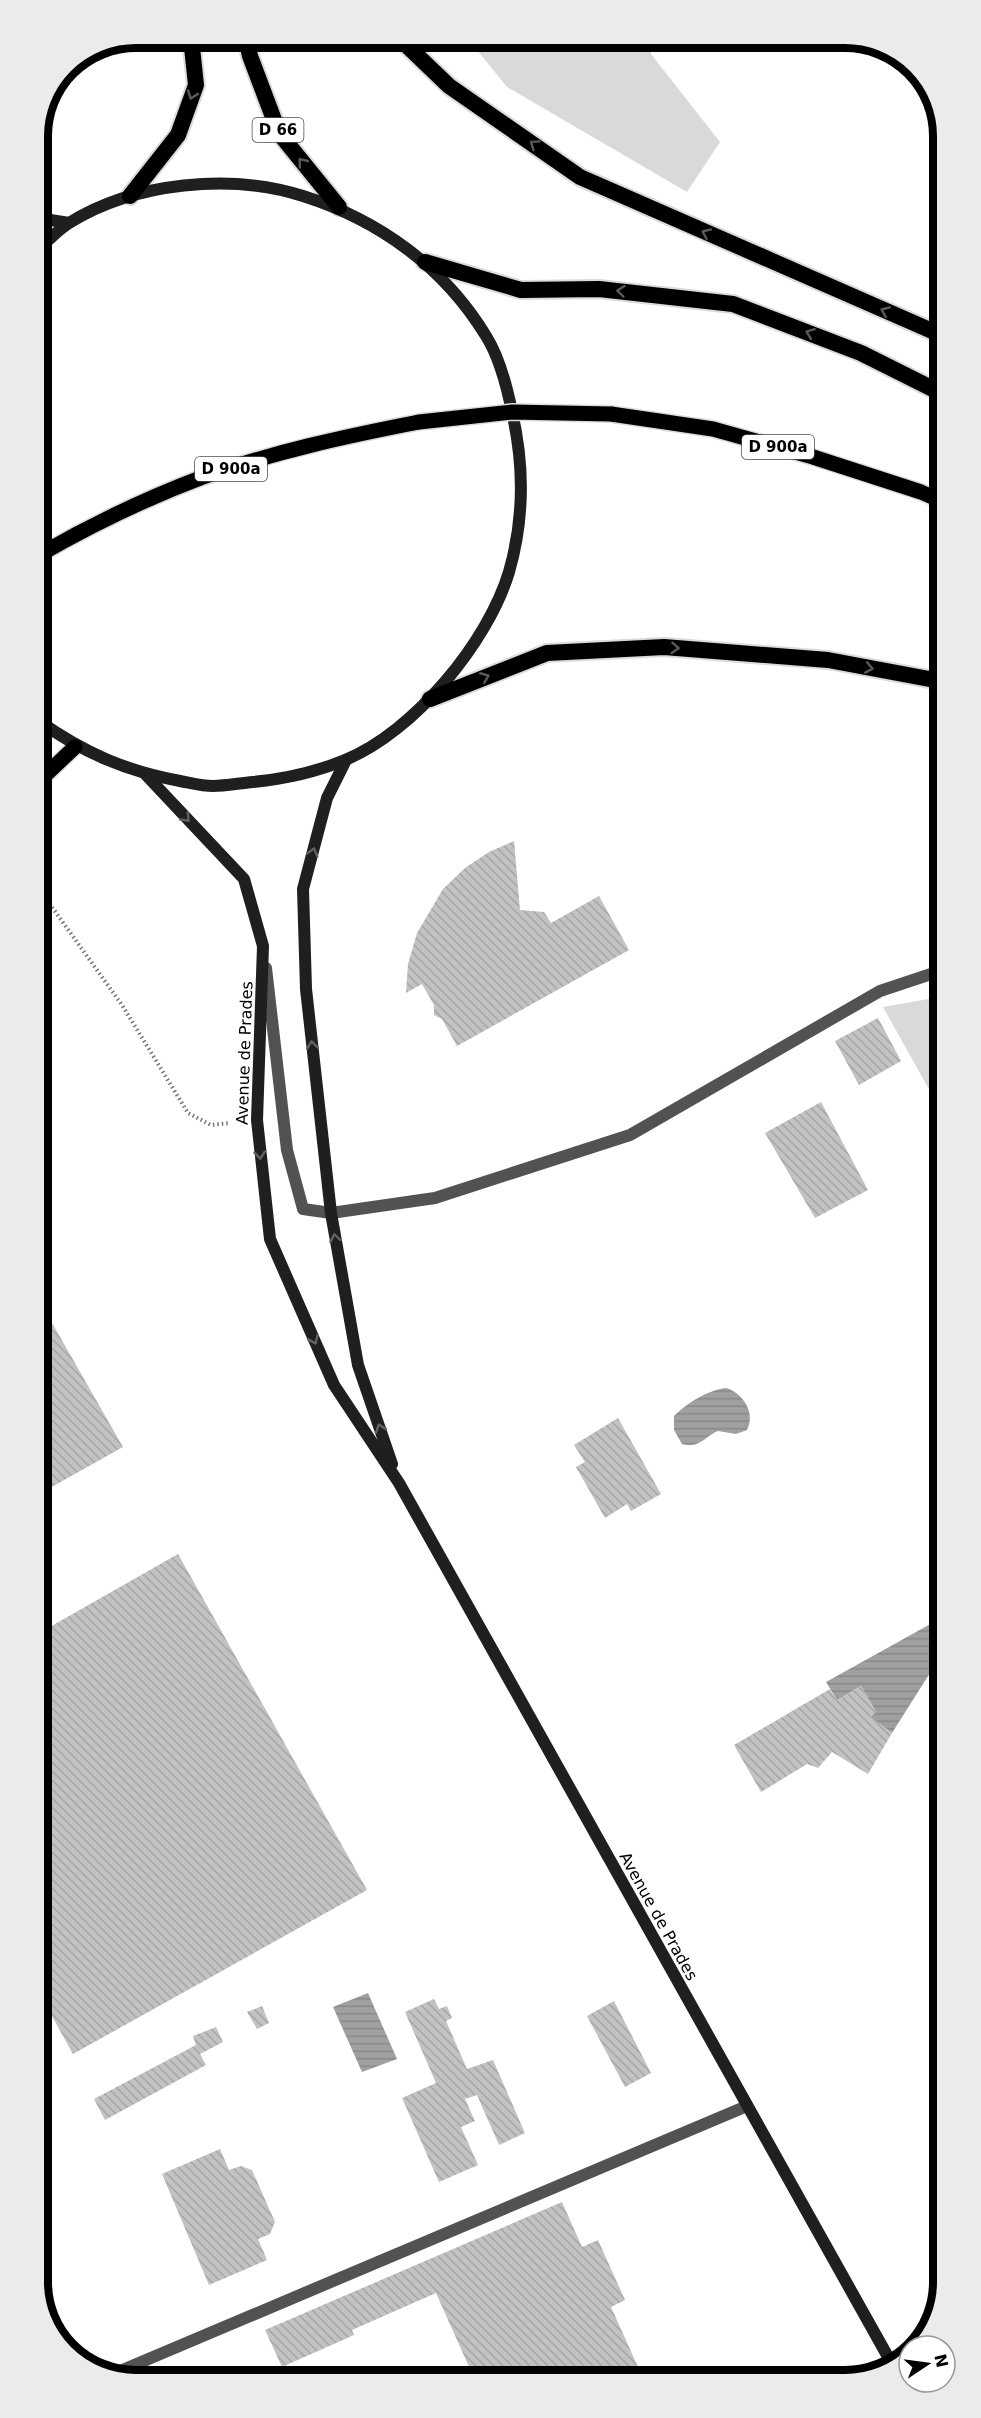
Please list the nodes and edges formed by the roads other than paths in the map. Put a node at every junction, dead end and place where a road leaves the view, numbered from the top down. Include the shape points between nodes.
1 (192, 48) edge
2 (248, 48) edge
3 (409, 48) edge
4 (130, 196) junction
5 (339, 207) junction
6 (48, 220) edge
7 (69, 223) junction
8 (48, 241) edge
9 (425, 262) junction
10 (933, 331) edge
11 (933, 389) edge
12 (933, 497) edge
13 (48, 550) edge
14 (933, 680) edge
15 (430, 699) junction
16 (48, 728) edge
17 (75, 747) junction
18 (346, 760) junction
19 (48, 772) edge
20 (146, 775) junction
21 (263, 946) junction
22 (933, 973) edge
23 (331, 1213) junction
24 (399, 1483) junction
25 (747, 2106) junction
26 (889, 2358) edge
27 (124, 2369) edge

1 -> 4 highway via 196,85 178,135
5 -> 2 highway, D 66 via 279,133
10 -> 3 highway via 580,177 449,86
4 - 5 main road via 207,182 273,186
4 - 7 main road
5 - 9 main road via 384,232
6 - 7 main road
7 - 8 main road
11 -> 9 highway via 861,353 733,304 599,289 521,290
9 - 15 main road via 459,298 488,338 506,384 522,479 519,527 508,574 464,659
12 - 13 main road, D 900a, bridge via 713,429 611,414 512,412 419,422 284,452 204,477 125,510
15 -> 14 highway via 547,653 664,647 828,660
15 - 18 main road via 409,720
16 - 17 main road
17 - 19 main road
17 - 20 main road
18 - 20 main road via 279,779 211,786
23 -> 18 main road, Avenue de Prades via 306,989 303,889 327,798
20 -> 21 main road, Avenue de Prades via 244,879
21 - 23 lane via 287,1150 303,1209
21 -> 24 main road, Avenue de Prades via 256,1120 270,1239 334,1385
22 - 23 lane via 880,991 630,1135 435,1198
24 -> 23 main road, Avenue de Prades via 358,1365
24 - 25 main road, Avenue de Prades
25 - 26 main road, Avenue de Prades
25 - 27 lane

